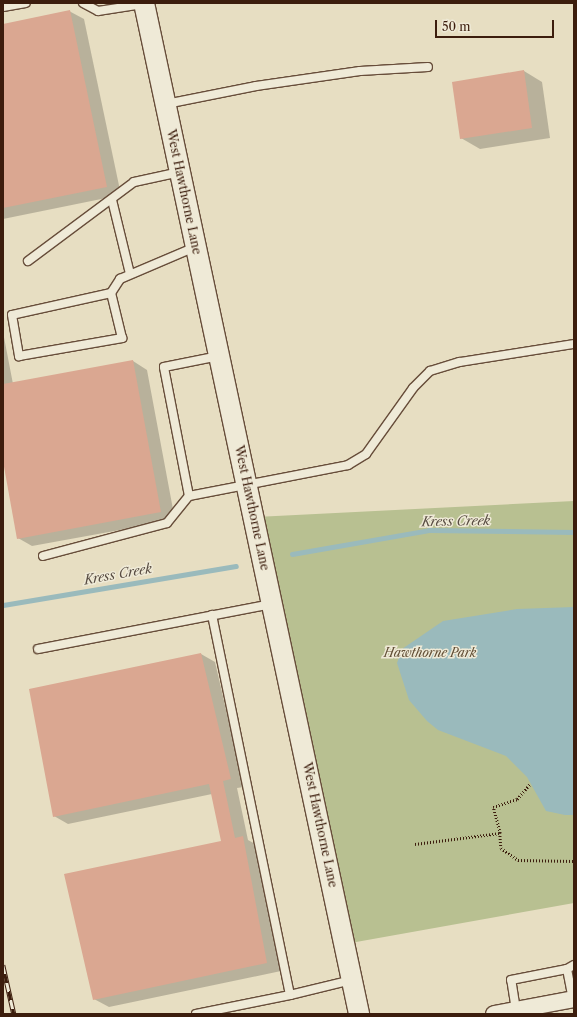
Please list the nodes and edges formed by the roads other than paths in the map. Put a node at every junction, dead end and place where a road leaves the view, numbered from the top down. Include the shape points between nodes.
1 (26, 3) edge
2 (83, 3) edge
3 (144, 3) edge
4 (3, 7) edge
5 (428, 67) dead end
6 (165, 104) junction
7 (180, 172) junction
8 (112, 200) junction
9 (196, 247) junction
10 (28, 261) dead end
11 (130, 274) junction
12 (111, 293) junction
13 (574, 344) edge
14 (219, 356) junction
15 (247, 485) junction
16 (188, 496) junction
17 (43, 556) dead end
18 (272, 604) junction
19 (212, 615) junction
20 (38, 649) dead end
21 (574, 965) edge
22 (566, 969) junction
23 (353, 980) junction
24 (290, 995) junction
25 (574, 999) edge
26 (516, 1010) junction
27 (196, 1014) edge
28 (359, 1014) edge
29 (494, 1014) edge

1 - 4 lane
2 - 3 lane via 98,11
3 - 6 street, West Hawthorne Lane
5 - 6 lane via 360,71 256,86
6 - 7 street, West Hawthorne Lane
7 - 8 lane via 134,182
7 - 9 street, West Hawthorne Lane
8 - 10 lane
8 - 11 lane
9 - 11 lane
9 - 14 street, West Hawthorne Lane
11 - 12 lane via 120,279
12 - 12 lane via 12,315 19,356 122,338
13 - 15 lane via 460,362 430,371 413,388 366,454 348,465
14 - 15 street, West Hawthorne Lane
14 - 16 lane via 164,368
15 - 16 lane
15 - 18 street, West Hawthorne Lane
16 - 17 lane via 167,523
18 - 19 lane
18 - 23 street, West Hawthorne Lane
19 - 20 lane
19 - 24 lane
21 - 22 lane
22 - 25 lane
22 - 26 lane via 511,980
23 - 24 lane
23 - 28 street, West Hawthorne Lane
24 - 27 lane
25 - 26 street
26 - 29 street

